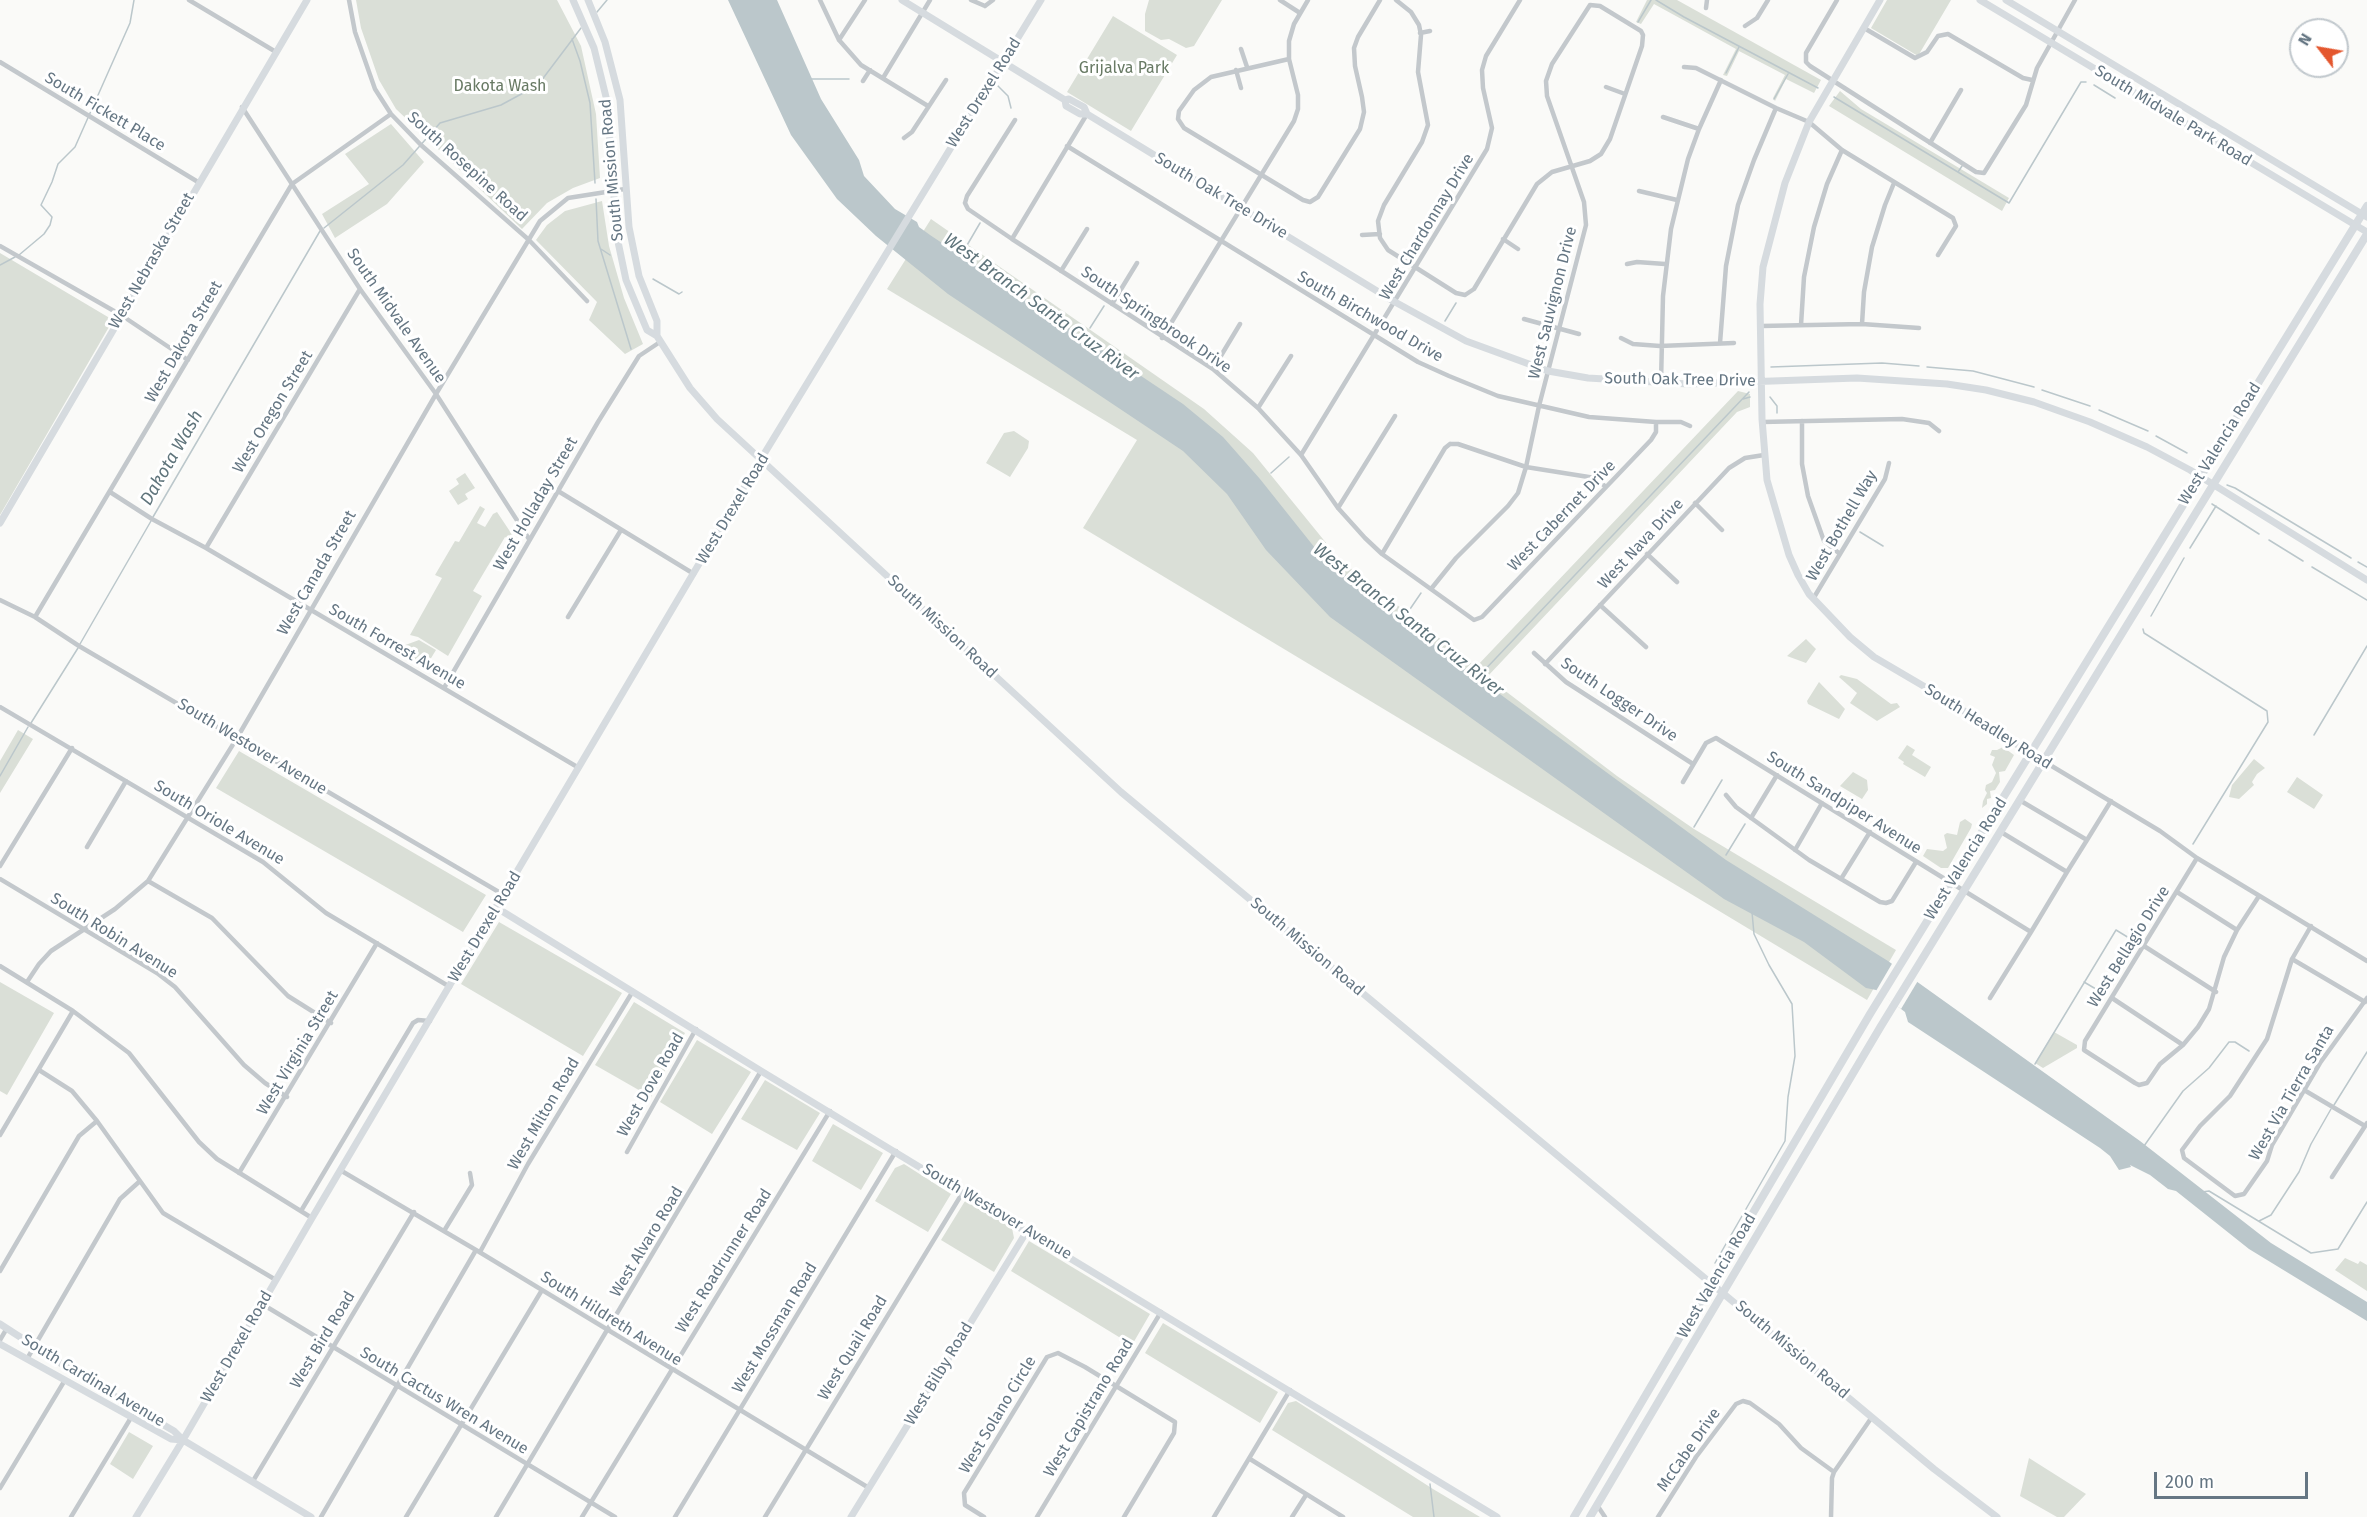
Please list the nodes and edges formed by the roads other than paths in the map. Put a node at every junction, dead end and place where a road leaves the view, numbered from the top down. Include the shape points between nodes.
1 (189, 0) edge
2 (307, 0) edge
3 (349, 0) edge
4 (573, 0) edge
5 (820, 0) edge
6 (865, 0) edge
7 (902, 0) edge
8 (930, 0) edge
9 (971, 0) edge
10 (993, 0) edge
11 (1041, 0) edge
12 (1280, 0) edge
13 (1308, 0) edge
14 (1380, 0) edge
15 (1396, 0) edge
16 (1520, 0) edge
17 (1707, 0) edge
18 (1768, 0) edge
19 (1837, 0) edge
20 (1880, 0) edge
21 (1980, 0) edge
22 (2006, 0) edge
23 (2075, 0) edge
24 (589, 2) edge
25 (1589, 3) edge
26 (1706, 8) dead end
27 (1300, 13) junction
28 (921, 14) junction
29 (1745, 26) dead end
30 (1864, 28) junction
31 (1430, 31) dead end
32 (1420, 33) junction
33 (2053, 36) junction
34 (839, 40) junction
35 (1241, 49) dead end
36 (276, 52) junction
37 (1289, 59) junction
38 (0, 62) edge
39 (1003, 62) junction
40 (1247, 67) junction
41 (1684, 67) dead end
42 (870, 70) junction
43 (1236, 70) junction
44 (883, 78) junction
45 (946, 80) dead end
46 (1721, 80) junction
47 (2032, 80) junction
48 (862, 81) dead end
49 (1834, 81) junction
50 (1606, 87) dead end
51 (1241, 88) dead end
52 (1961, 90) dead end
53 (1625, 94) junction
54 (928, 106) junction
55 (242, 107) junction
56 (1776, 108) junction
57 (391, 114) junction
58 (1087, 114) junction
59 (1663, 117) dead end
60 (1015, 120) dead end
61 (1809, 122) junction
62 (1699, 129) junction
63 (904, 138) dead end
64 (1930, 142) junction
65 (1067, 146) junction
66 (1842, 150) junction
67 (1571, 166) junction
68 (1262, 174) junction
69 (198, 182) junction
70 (1894, 183) junction
71 (292, 184) junction
72 (625, 189) junction
73 (613, 191) junction
74 (1639, 191) dead end
75 (1677, 200) junction
76 (2367, 206) edge
77 (1241, 209) junction
78 (2365, 215) edge
79 (2355, 225) junction
80 (1087, 229) dead end
81 (2367, 233) edge
82 (1380, 234) junction
83 (1362, 235) dead end
84 (1012, 239) junction
85 (1503, 239) junction
86 (530, 240) junction
87 (1222, 242) junction
88 (0, 246) edge
89 (1518, 249) dead end
90 (1938, 255) dead end
91 (1137, 262) dead end
92 (1627, 264) dead end
93 (1665, 264) junction
94 (1415, 268) junction
95 (1061, 271) junction
96 (360, 289) junction
97 (587, 301) dead end
98 (1395, 302) junction
99 (1112, 304) junction
100 (121, 315) junction
101 (1524, 319) dead end
102 (1240, 324) dead end
103 (1862, 324) junction
104 (1801, 325) junction
105 (1761, 326) junction
106 (1919, 328) dead end
107 (1560, 329) junction
108 (1579, 334) dead end
109 (1375, 336) junction
110 (1162, 338) junction
111 (1621, 338) dead end
112 (659, 339) junction
113 (1720, 343) junction
114 (1734, 343) dead end
115 (1660, 346) junction
116 (2275, 355) junction
117 (1291, 356) dead end
118 (188, 360) junction
119 (2287, 363) junction
120 (1213, 369) junction
121 (1548, 370) junction
122 (1761, 382) junction
123 (1661, 383) junction
124 (436, 394) junction
125 (1539, 406) junction
126 (1258, 408) junction
127 (1395, 416) dead end
128 (1802, 421) junction
129 (1656, 422) junction
130 (1762, 422) junction
131 (1690, 426) dead end
132 (1938, 431) dead end
133 (1301, 455) junction
134 (1764, 455) junction
135 (761, 459) junction
136 (1889, 463) dead end
137 (1526, 467) junction
138 (2200, 477) junction
139 (2212, 485) junction
140 (1606, 487) junction
141 (558, 491) junction
142 (110, 492) junction
143 (1695, 503) junction
144 (1338, 508) junction
145 (0, 523) edge
146 (621, 530) junction
147 (1722, 530) dead end
148 (529, 539) junction
149 (206, 548) junction
150 (1382, 554) junction
151 (1647, 554) junction
152 (1840, 554) junction
153 (694, 574) junction
154 (2367, 580) edge
155 (1677, 582) dead end
156 (1431, 589) junction
157 (1813, 599) junction
158 (0, 600) edge
159 (2123, 602) junction
160 (1600, 605) junction
161 (309, 610) junction
162 (2136, 611) junction
163 (35, 617) junction
164 (568, 617) dead end
165 (1476, 621) joint
166 (1646, 647) dead end
167 (1534, 653) dead end
168 (1545, 664) junction
169 (444, 688) junction
170 (0, 707) edge
171 (237, 738) junction
172 (72, 748) junction
173 (2031, 754) junction
174 (2045, 762) junction
175 (1693, 764) junction
176 (579, 768) junction
177 (1777, 775) junction
178 (126, 781) junction
179 (1683, 782) dead end
180 (1726, 795) dead end
181 (2021, 801) junction
182 (2111, 801) junction
183 (1822, 803) junction
184 (188, 818) junction
185 (1751, 818) junction
186 (1870, 832) junction
187 (2001, 832) junction
188 (2087, 840) junction
189 (87, 847) dead end
190 (1795, 850) junction
191 (2198, 858) junction
192 (1916, 862) junction
193 (0, 866) edge
194 (2067, 872) junction
195 (0, 879) edge
196 (1841, 879) junction
197 (148, 881) junction
198 (1951, 882) junction
199 (1964, 892) junction
200 (2177, 892) junction
201 (504, 895) junction
202 (2259, 896) junction
203 (497, 908) junction
204 (2311, 926) junction
205 (82, 930) junction
206 (2237, 930) junction
207 (2031, 932) junction
208 (377, 944) junction
209 (2144, 946) junction
210 (2292, 959) junction
211 (2367, 961) edge
212 (0, 966) edge
213 (27, 982) junction
214 (450, 987) junction
215 (633, 991) junction
216 (2216, 992) junction
217 (1990, 998) dead end
218 (2112, 998) junction
219 (2366, 1000) edge
220 (73, 1011) junction
221 (429, 1021) junction
222 (331, 1023) junction
223 (696, 1029) junction
224 (2183, 1045) junction
225 (39, 1070) junction
226 (761, 1071) junction
227 (2304, 1090) junction
228 (287, 1097) junction
229 (830, 1111) junction
230 (97, 1121) junction
231 (2366, 1125) edge
232 (0, 1135) edge
233 (896, 1151) junction
234 (627, 1152) dead end
235 (340, 1170) junction
236 (238, 1173) junction
237 (471, 1173) dead end
238 (2332, 1177) dead end
239 (140, 1180) junction
240 (963, 1192) junction
241 (301, 1211) junction
242 (414, 1212) junction
243 (312, 1218) junction
244 (444, 1231) junction
245 (1027, 1231) junction
246 (478, 1251) junction
247 (0, 1271) edge
248 (276, 1280) junction
249 (1712, 1283) junction
250 (542, 1290) junction
251 (1723, 1293) junction
252 (262, 1304) junction
253 (1161, 1312) junction
254 (3, 1326) edge
255 (608, 1330) junction
256 (0, 1342) edge
257 (1052, 1345) dead end
258 (34, 1346) junction
259 (332, 1348) junction
260 (1054, 1353) junction
261 (27, 1359) junction
262 (671, 1370) junction
263 (65, 1380) junction
264 (396, 1386) junction
265 (1116, 1386) junction
266 (1290, 1390) junction
267 (739, 1411) junction
268 (132, 1416) junction
269 (1872, 1417) junction
270 (1182, 1424) dead end
271 (460, 1425) junction
272 (1175, 1425) junction
273 (183, 1440) junction
274 (805, 1451) junction
275 (1250, 1459) junction
276 (527, 1465) junction
277 (1834, 1472) junction
278 (253, 1481) junction
279 (0, 1488) edge
280 (868, 1488) junction
281 (1306, 1495) junction
282 (963, 1502) junction
283 (591, 1503) junction
284 (955, 1503) dead end
285 (1597, 1505) junction
286 (71, 1517) edge
287 (135, 1517) edge
288 (311, 1517) edge
289 (321, 1517) edge
290 (406, 1517) edge
291 (496, 1517) edge
292 (582, 1517) edge
293 (615, 1517) edge
294 (675, 1517) edge
295 (765, 1517) edge
296 (851, 1517) edge
297 (984, 1517) edge
298 (1037, 1517) edge
299 (1124, 1517) edge
300 (1214, 1517) edge
301 (1292, 1517) edge
302 (1343, 1517) edge
303 (1497, 1517) edge
304 (1574, 1517) edge
305 (1590, 1517) edge
306 (1605, 1517) edge
307 (1658, 1517) edge
308 (1831, 1517) edge
309 (1997, 1517) edge

1 - 36 street
2 - 36 street, West Nebraska Street
3 - 57 street, South Rosepine Road via 355,32 375,89
4 - 73 street, South Mission Road via 601,71
5 - 34 street
6 - 34 street
7 - 28 street, South Oak Tree Drive
8 - 28 street
9 - 10 street via 986,8
11 - 39 street, West Drexel Road
12 - 27 street
13 - 27 street
14 - 68 street via 1354,48 1364,112 1360,129 1318,197 1311,204
15 - 32 street via 1411,12
16 - 94 street, West Chardonnay Drive via 1486,56 1482,70 1492,128 1487,149
17 - 26 street
18 - 29 street via 1757,18
19 - 49 street via 1805,57 1810,66
20 - 30 street, South Headley Road
21 - 33 street, South Midvale Park Road
22 - 33 street, South Midvale Park Road
23 - 33 street
24 - 72 street, South Mission Road via 620,100
25 - 53 street via 1645,34
25 - 67 street, West Sauvignon Drive via 1546,81 1547,96
27 - 37 street via 1290,33
28 - 39 street, South Oak Tree Drive
28 - 44 street
30 - 47 street via 1915,57 1923,56 1938,36 1948,34
30 - 49 street, South Headley Road
31 - 32 street
32 - 82 street via 1418,72 1428,125 1384,205 1378,221
33 - 47 street
33 - 78 street, South Midvale Park Road
33 - 79 street, South Midvale Park Road
34 - 42 street
35 - 40 street
36 - 55 street, West Nebraska Street
37 - 40 street
37 - 68 street via 1298,109
38 - 69 street, South Fickett Place
39 - 58 street, South Oak Tree Drive via 1065,100 1066,106
39 - 135 street, West Drexel Road
40 - 43 street
41 - 46 street via 1696,68
42 - 44 street
42 - 48 street
43 - 51 street
43 - 68 street via 1202,82 1176,119 1184,128
44 - 54 street
45 - 54 street
46 - 56 street
46 - 62 street
47 - 64 street via 2026,105 1984,173 1976,172
49 - 61 street, South Headley Road
49 - 64 street
50 - 53 street
52 - 64 street
53 - 67 street via 1601,154
54 - 63 street
55 - 69 street, West Nebraska Street
55 - 71 street, South Midvale Avenue
56 - 61 street
56 - 113 street via 1738,205 1726,266
57 - 71 street, West Dakota Street
57 - 86 street, South Rosepine Road
58 - 65 street
58 - 77 street, South Oak Tree Drive
59 - 62 street
60 - 84 street, South Springbrook Drive via 963,203
61 - 66 street
61 - 105 street, South Headley Road via 1785,183 1763,267
62 - 75 street
65 - 84 street
65 - 87 street, South Birchwood Drive
66 - 70 street
66 - 104 street via 1814,227 1804,277
67 - 85 street via 1552,172 1537,184
67 - 107 street, West Sauvignon Drive via 1584,202 1586,225
68 - 77 street
69 - 100 street, West Nebraska Street
70 - 90 street via 1953,218 1956,226
70 - 103 street via 1872,247
71 - 96 street, South Midvale Avenue
71 - 118 street, West Dakota Street
72 - 73 street, West Canada Street
72 - 112 street, South Mission Road via 633,250 657,321
73 - 86 street, West Canada Street via 568,198 540,221
73 - 112 street, South Mission Road via 626,280 647,330
74 - 75 street
75 - 93 street
76 - 78 main road, West Valencia Road
77 - 87 street
77 - 98 street, South Oak Tree Drive
78 - 79 main road, West Valencia Road
79 - 81 street, South Midvale Park Road
79 - 116 main road, West Valencia Road
80 - 95 street
81 - 119 main road, West Valencia Road
82 - 83 street
82 - 94 street via 1388,250
84 - 95 street, South Springbrook Drive
85 - 89 street
85 - 94 street via 1466,297
86 - 97 street, South Rosepine Road
86 - 124 street, West Canada Street
87 - 109 street, South Birchwood Drive
87 - 110 street
88 - 100 street
91 - 99 street
92 - 93 street
93 - 115 street
94 - 98 street, West Chardonnay Drive
95 - 99 street, South Springbrook Drive
96 - 124 street, South Midvale Avenue
96 - 149 street, West Oregon Street
98 - 109 street, West Chardonnay Drive
98 - 121 street, South Oak Tree Drive via 1466,341
99 - 110 street, South Springbrook Drive
100 - 118 street
100 - 145 street, West Nebraska Street
101 - 107 street
102 - 120 street
103 - 104 street
103 - 106 street
104 - 105 street
105 - 122 street, South Headley Road
107 - 108 street
107 - 121 street, West Sauvignon Drive
109 - 125 street, South Birchwood Drive via 1449,376 1498,396
109 - 133 street, West Chardonnay Drive
110 - 120 street, South Springbrook Drive
111 - 115 street via 1633,344
112 - 135 street, South Mission Road via 703,403
112 - 141 street, West Holladay Street via 639,356
113 - 114 street
113 - 115 street
115 - 123 street
116 - 119 main road
116 - 138 main road, West Valencia Road
117 - 126 street
118 - 142 street, West Dakota Street
119 - 139 main road, West Valencia Road
120 - 126 street, South Springbrook Drive
121 - 123 street, South Oak Tree Drive via 1588,378
121 - 125 street, West Sauvignon Drive
122 - 123 street, South Oak Tree Drive
122 - 130 street, South Headley Road
122 - 138 street, South Oak Tree Drive via 1857,378 1986,390 2090,422 2147,447
124 - 148 street, South Midvale Avenue
124 - 161 street, West Canada Street
125 - 129 street, South Birchwood Drive via 1589,417
125 - 137 street, West Sauvignon Drive
126 - 133 street, South Springbrook Drive
127 - 144 street
128 - 130 street
128 - 132 street via 1902,419 1929,423
128 - 152 street via 1802,464 1809,496 1824,541
129 - 131 street, South Birchwood Drive
129 - 140 street, West Cabernet Drive via 1654,436
130 - 134 street, South Headley Road
133 - 144 street, South Springbrook Drive
134 - 143 street, West Nava Drive via 1737,462
134 - 157 street, South Headley Road via 1771,497 1789,555
135 - 153 street, West Drexel Road
135 - 249 street, South Mission Road via 1121,792
136 - 152 street, West Bothell Way via 1885,479
137 - 140 street via 1595,478
137 - 150 street via 1449,442
137 - 156 street, West Sauvignon Drive via 1518,493 1508,506
138 - 139 street, South Oak Tree Drive
138 - 159 main road, West Valencia Road
139 - 154 street, South Oak Tree Drive
139 - 162 main road, West Valencia Road
140 - 165 street, West Cabernet Drive
141 - 146 street
141 - 148 street, West Holladay Street
142 - 149 street, South Forrest Avenue
142 - 163 street, West Dakota Street
143 - 147 street
143 - 151 street, West Nava Drive
144 - 150 street, South Springbrook Drive
146 - 153 street
146 - 164 street
148 - 169 street, West Holladay Street
149 - 161 street, South Forrest Avenue
150 - 156 street, South Springbrook Drive
151 - 155 street
151 - 160 street, West Nava Drive
152 - 157 street, West Bothell Way
153 - 176 street, West Drexel Road
156 - 165 street, South Springbrook Drive
157 - 173 street, South Headley Road via 1874,657
158 - 163 street, South Westover Avenue
159 - 162 main road
159 - 173 main road, West Valencia Road
160 - 166 street
160 - 168 street, West Nava Drive
161 - 169 street, South Forrest Avenue
161 - 171 street, West Canada Street
162 - 174 main road, West Valencia Road
163 - 171 street, South Westover Avenue
167 - 168 street, South Logger Drive
168 - 175 street, South Logger Drive via 1606,710
169 - 176 street, South Forrest Avenue
170 - 172 street, South Oriole Avenue
171 - 184 street, West Canada Street
171 - 201 street, South Westover Avenue
172 - 178 street, South Oriole Avenue
172 - 193 street
173 - 174 street, South Headley Road
173 - 198 main road, West Valencia Road
174 - 181 main road, West Valencia Road
174 - 182 street, South Headley Road
175 - 177 street, South Sandpiper Avenue via 1711,739 1718,739
175 - 179 street
176 - 201 street, West Drexel Road
177 - 183 street, South Sandpiper Avenue
177 - 185 street
178 - 184 street, South Oriole Avenue
178 - 189 street
180 - 185 street
181 - 187 main road, West Valencia Road
181 - 188 street
182 - 188 street
182 - 191 street, South Headley Road
183 - 186 street, South Sandpiper Avenue
183 - 190 street
184 - 197 street, West Canada Street
184 - 208 street, South Oriole Avenue via 263,862 326,913
185 - 190 street
186 - 192 street, South Sandpiper Avenue
186 - 196 street
187 - 194 street
187 - 199 main road, West Valencia Road
188 - 194 street
190 - 196 street
191 - 200 street, West Bellagio Drive
191 - 202 street, South Headley Road
192 - 196 street via 1887,905
192 - 198 street, South Sandpiper Avenue
194 - 207 street
195 - 205 street, South Robin Avenue
197 - 205 street, West Canada Street
197 - 222 street via 212,918 288,996
198 - 199 street, South Sandpiper Avenue
198 - 249 main road, West Valencia Road
199 - 207 street, South Sandpiper Avenue
199 - 251 main road, West Valencia Road
200 - 206 street
200 - 209 street, West Bellagio Drive
201 - 203 street, West Drexel Road
202 - 204 street, South Headley Road
202 - 206 street
203 - 214 street, West Drexel Road
203 - 215 street, South Westover Avenue
204 - 210 street
204 - 211 street, South Headley Road
205 - 213 street, West Canada Street via 49,953
205 - 228 street, South Robin Avenue via 175,987 244,1065
206 - 216 street via 2224,957
207 - 217 street
208 - 214 street, South Oriole Avenue
208 - 222 street, West Virginia Street
209 - 216 street
209 - 218 street, West Bellagio Drive
210 - 219 street
210 - 227 street, West Via Tierra Santa via 2267,1040 2230,1096 2182,1150 2184,1158 2235,1196 2244,1194
212 - 213 street
213 - 220 street
214 - 221 street, West Drexel Road
215 - 223 street, South Westover Avenue
215 - 246 street, West Milton Road
216 - 224 street via 2209,1009
218 - 224 street
218 - 224 street, West Bellagio Drive via 2085,1041 2084,1050 2135,1083 2144,1084
219 - 227 street, West Via Tierra Santa
220 - 225 street
220 - 236 street via 129,1053 199,1142
221 - 235 street, West Drexel Road
221 - 241 street, West Drexel Road via 413,1023
222 - 228 street, West Virginia Street
223 - 226 street, South Westover Avenue
223 - 234 street, West Dove Road
225 - 230 street via 72,1091
225 - 232 street
226 - 229 street, South Westover Avenue
226 - 255 street, West Alvaro Road
227 - 231 street
228 - 236 street, West Virginia Street
229 - 233 street, South Westover Avenue
229 - 262 street, West Roadrunner Road
230 - 239 street
230 - 247 street via 79,1136
231 - 238 street
233 - 240 street, South Westover Avenue
233 - 267 street, West Mossman Road
235 - 242 street, South Hildreth Avenue
235 - 243 street, West Drexel Road
236 - 241 street
237 - 244 street via 472,1185
239 - 248 street via 163,1213
239 - 258 street via 120,1199
240 - 245 street, South Westover Avenue
240 - 274 street, West Quail Road
241 - 243 street
242 - 244 street, South Hildreth Avenue
242 - 259 street, West Bird Road
243 - 248 street, West Drexel Road
244 - 246 street, South Hildreth Avenue
245 - 253 street, South Westover Avenue
245 - 280 street, West Bilby Road
246 - 250 street, South Hildreth Avenue
246 - 264 street, West Milton Road
248 - 252 street, West Drexel Road
249 - 251 street, South Mission Road
249 - 304 main road, West Valencia Road
250 - 255 street, South Hildreth Avenue
250 - 271 street
251 - 269 street, South Mission Road
251 - 285 main road, West Valencia Road
252 - 259 street, South Cactus Wren Avenue
252 - 273 street, West Drexel Road
253 - 265 street, West Capistrano Road
253 - 266 street, South Westover Avenue
254 - 256 street
254 - 258 street, South Cardinal Avenue
255 - 262 street, South Hildreth Avenue
255 - 276 street, West Alvaro Road
256 - 261 street, South Cardinal Avenue
257 - 260 street
258 - 261 street
258 - 273 street, South Cardinal Avenue
259 - 264 street, South Cactus Wren Avenue
259 - 278 street, West Bird Road
260 - 265 street, West Solano Circle via 1062,1353
260 - 282 street, West Solano Circle via 1035,1376 964,1493
261 - 263 street, South Cardinal Avenue
262 - 267 street, South Hildreth Avenue
262 - 283 street, West Roadrunner Road
263 - 268 street, South Cardinal Avenue
263 - 279 street
264 - 271 street, South Cactus Wren Avenue
264 - 289 street, West Milton Road
265 - 272 street, West Solano Circle via 1171,1418
265 - 298 street, West Capistrano Road
266 - 275 street
266 - 303 street, South Westover Avenue
267 - 274 street, South Hildreth Avenue
267 - 294 street, West Mossman Road
268 - 273 street, South Cardinal Avenue via 171,1439
268 - 286 street
269 - 277 street
269 - 309 street, South Mission Road
270 - 272 street
271 - 276 street, South Cactus Wren Avenue
271 - 290 street
272 - 299 street via 1174,1433
273 - 278 street, South Cardinal Avenue
273 - 287 street, West Drexel Road
274 - 280 street, South Hildreth Avenue
274 - 295 street, West Quail Road
275 - 281 street
275 - 300 street
276 - 283 street, South Cactus Wren Avenue
276 - 291 street, West Alvaro Road
277 - 307 street, McCabe Drive via 1801,1448 1779,1424 1743,1401 1736,1404 1696,1457
277 - 308 street
278 - 288 street, South Cardinal Avenue
280 - 296 street, West Bilby Road
281 - 301 street
281 - 302 street
282 - 284 street
282 - 297 street
283 - 292 street, West Roadrunner Road
283 - 293 street, South Cactus Wren Avenue
285 - 305 main road, West Valencia Road
285 - 306 street

